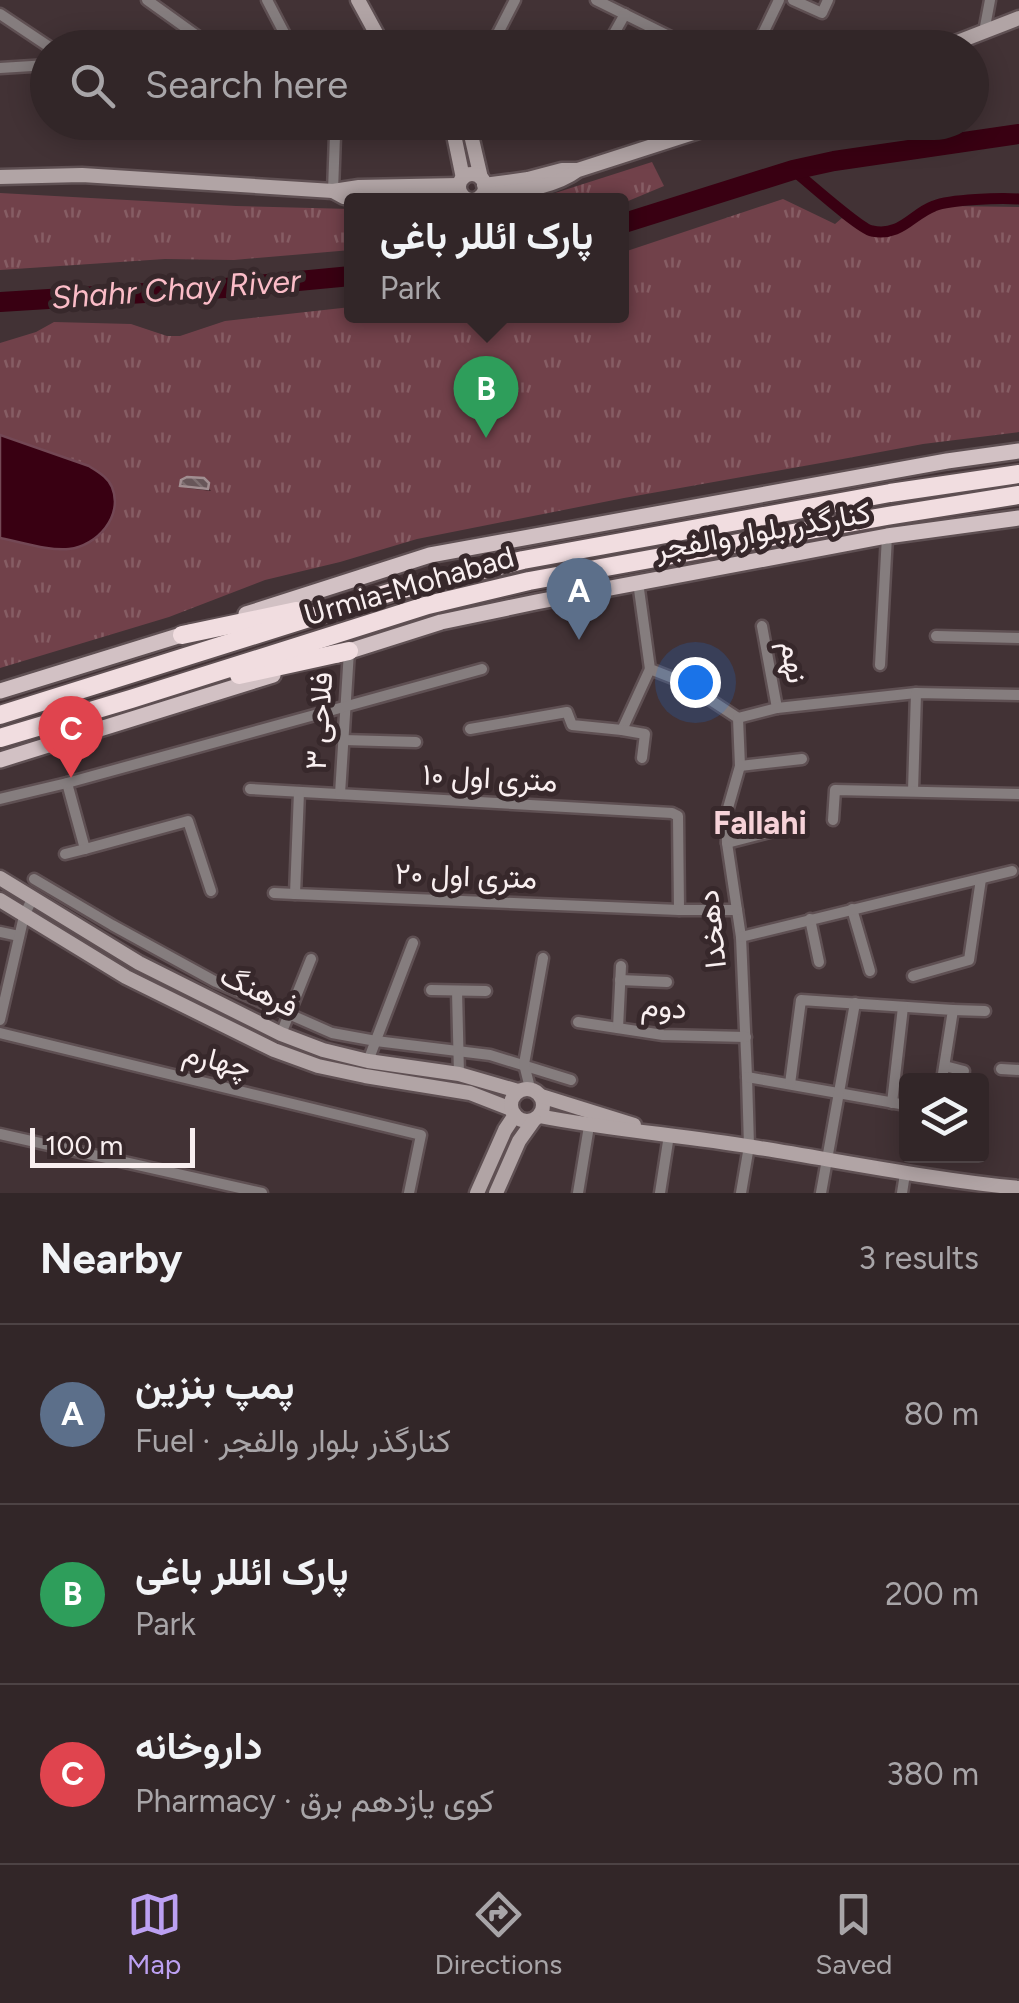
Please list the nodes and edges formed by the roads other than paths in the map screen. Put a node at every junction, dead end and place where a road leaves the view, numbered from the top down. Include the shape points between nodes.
1 (147, 0) edge
2 (267, 0) edge
3 (358, 0) edge
4 (515, 0) edge
5 (596, 0) edge
6 (779, 0) edge
7 (793, 0) edge
8 (828, 0) edge
9 (990, 0) edge
10 (0, 14) edge
11 (625, 14) junction
12 (1019, 18) edge
13 (189, 30) edge
14 (283, 30) edge
15 (376, 30) edge
16 (500, 30) edge
17 (616, 30) edge
18 (657, 30) edge
19 (765, 30) edge
20 (984, 30) edge
21 (989, 30) edge
22 (30, 34) edge
23 (30, 66) edge
24 (0, 68) edge
25 (335, 140) edge
26 (454, 140) edge
27 (474, 140) edge
28 (671, 140) edge
29 (0, 176) edge
30 (461, 186) junction
31 (482, 186) junction
32 (333, 191) junction
33 (465, 193) edge
34 (475, 193) edge
35 (1019, 451) edge
36 (1019, 474) edge
37 (1019, 495) edge
38 (1019, 518) edge
39 (887, 536) junction
40 (638, 582) junction
41 (395, 591) junction
42 (762, 626) dead end
43 (182, 635) junction
44 (936, 636) dead end
45 (1019, 638) edge
46 (349, 651) junction
47 (880, 665) dead end
48 (482, 669) dead end
49 (650, 669) junction
50 (0, 691) edge
51 (916, 693) junction
52 (1019, 694) edge
53 (131, 699) junction
54 (344, 707) junction
55 (777, 708) junction
56 (0, 715) edge
57 (738, 718) junction
58 (470, 729) dead end
59 (622, 730) junction
60 (0, 738) edge
61 (342, 740) junction
62 (416, 742) dead end
63 (642, 758) dead end
64 (0, 760) edge
65 (802, 760) dead end
66 (740, 766) junction
67 (67, 784) junction
68 (250, 789) dead end
69 (914, 791) junction
70 (298, 792) junction
71 (340, 794) junction
72 (1019, 794) edge
73 (0, 799) edge
74 (833, 820) dead end
75 (790, 826) dead end
76 (727, 843) junction
77 (85, 849) junction
78 (65, 854) dead end
79 (1012, 871) dead end
80 (0, 878) edge
81 (981, 878) junction
82 (34, 879) dead end
83 (210, 891) dead end
84 (274, 893) dead end
85 (295, 894) junction
86 (32, 899) junction
87 (0, 900) edge
88 (852, 909) junction
89 (679, 910) junction
90 (737, 910) junction
91 (24, 916) junction
92 (810, 919) junction
93 (0, 932) edge
94 (19, 936) junction
95 (740, 938) junction
96 (412, 943) dead end
97 (543, 958) dead end
98 (311, 959) dead end
99 (819, 962) dead end
100 (621, 966) dead end
101 (870, 971) dead end
102 (913, 976) dead end
103 (620, 980) junction
104 (667, 982) dead end
105 (431, 990) dead end
106 (456, 991) junction
107 (486, 991) dead end
108 (856, 1004) junction
109 (903, 1007) junction
110 (953, 1010) junction
111 (984, 1011) dead end
112 (288, 1015) junction
113 (0, 1020) edge
114 (578, 1022) dead end
115 (618, 1028) junction
116 (0, 1032) edge
117 (281, 1034) junction
118 (746, 1037) junction
119 (376, 1041) junction
120 (458, 1050) junction
121 (368, 1061) junction
122 (524, 1064) junction
123 (945, 1066) junction
124 (1001, 1069) dead end
125 (964, 1070) dead end
126 (1019, 1070) edge
127 (944, 1073) edge
128 (459, 1074) junction
129 (748, 1077) junction
130 (571, 1080) dead end
131 (790, 1084) junction
132 (530, 1092) junction
133 (840, 1094) junction
134 (892, 1103) junction
135 (899, 1104) edge
136 (513, 1112) junction
137 (536, 1118) junction
138 (589, 1126) junction
139 (0, 1134) edge
140 (669, 1135) junction
141 (749, 1146) junction
142 (827, 1160) junction
143 (905, 1174) junction
144 (1019, 1188) edge
145 (985, 1189) edge
146 (262, 1193) edge
147 (409, 1193) edge
148 (477, 1193) edge
149 (496, 1193) edge
150 (578, 1193) edge
151 (660, 1193) edge
152 (741, 1193) edge
153 (822, 1193) edge
154 (902, 1193) edge

1 - 13 street
2 - 14 street
3 - 15 street
4 - 16 street
5 - 11 street
6 - 19 street
7 - 8 street via 822,13
9 - 20 street
10 - 22 street
11 - 17 street
11 - 18 street
12 - 21 street
23 - 24 street
25 - 32 street
26 - 30 street
27 - 31 street
28 - 31 street via 531,189
29 - 32 street
30 - 31 street via 474,174
30 - 32 street
30 - 33 street
31 - 34 street
35 - 43 main road, کنارگذر بلوار والفجر via 430,556
36 - 41 highway, Urmia-Mohabad via 522,560
37 - 53 highway, Urmia-Mohabad via 529,581 428,605
38 - 39 main road, کنارگذر بلوار والفجر
39 - 40 main road, کنارگذر بلوار والفجر
39 - 47 street
40 - 46 main road, کنارگذر بلوار والفجر via 441,622
40 - 49 street
41 - 43 highway
41 - 56 highway, Urmia-Mohabad
42 - 55 street, نهم
43 - 50 main road, کنارگذر بلوار والفجر
44 - 45 street
46 - 53 highway
46 - 54 street, فلاحی ۳
46 - 64 main road, کنارگذر بلوار والفجر
48 - 54 street
49 - 57 street
49 - 59 street
51 - 52 street
51 - 55 street
51 - 69 street
53 - 60 highway, Urmia-Mohabad
54 - 61 street, فلاحی ۳
54 - 67 street
55 - 57 street
57 - 66 street, دهخدا
58 - 59 street via 567,712 572,725
59 - 63 street via 645,734
61 - 62 street
61 - 71 street, فلاحی ۳
65 - 66 street
66 - 76 street, دهخدا via 726,815
67 - 73 street
67 - 77 street
68 - 70 street, ۱۰ متری اول
69 - 72 street
69 - 74 street via 835,790
70 - 71 street, ۱۰ متری اول
70 - 85 street
71 - 89 street, ۱۰ متری اول via 672,813 678,816
75 - 76 street
76 - 90 street, دهخدا
77 - 78 street
77 - 83 street via 188,821
79 - 81 street
80 - 86 street, فرهنگ
81 - 88 street
81 - 102 street via 969,960
82 - 112 street
84 - 85 street, ۲۰ متری اول
85 - 89 street, ۲۰ متری اول
86 - 91 street
86 - 117 street, فرهنگ via 139,963
87 - 91 street, فرهنگ
88 - 92 street
88 - 101 street
89 - 90 street, ۲۰ متری اول
90 - 95 street, دهخدا
91 - 94 street
91 - 136 street, فرهنگ via 126,977 274,1050 318,1066 470,1093
92 - 95 street
92 - 99 street
93 - 94 street
94 - 113 street
95 - 118 street, دهخدا
96 - 119 street
97 - 122 street
98 - 112 street
100 - 103 street
103 - 104 street
103 - 115 street
105 - 106 street
106 - 107 street
106 - 120 street
108 - 109 street
108 - 131 street via 800,1000
108 - 133 street
109 - 110 street
109 - 134 street
110 - 111 street
110 - 123 street
112 - 117 street
112 - 119 street
114 - 115 street, دوم
115 - 118 street, دوم
116 - 147 street, چهارم via 421,1135
117 - 121 street, فرهنگ
118 - 129 street, دهخدا
119 - 120 street
119 - 121 street
120 - 122 street
120 - 128 street
121 - 128 street, فرهنگ
122 - 130 street
122 - 132 street
123 - 125 street
123 - 127 street
124 - 126 street
128 - 132 street, فرهنگ
129 - 131 street
129 - 141 street, دهخدا
131 - 133 street
132 - 136 street via 512,1099
132 - 137 street via 544,1106
132 - 140 street, فرهنگ
133 - 134 street
133 - 142 street
134 - 135 street
136 - 137 street
136 - 148 street
137 - 138 street, فرهنگ
137 - 149 street
138 - 140 street, فرهنگ
138 - 150 street
139 - 146 street
140 - 141 street, فرهنگ
140 - 151 street
141 - 142 street, فرهنگ
141 - 152 street, دهخدا
142 - 143 street, فرهنگ
142 - 153 street
143 - 145 street, فرهنگ
143 - 154 street
144 - 145 street, فرهنگ

